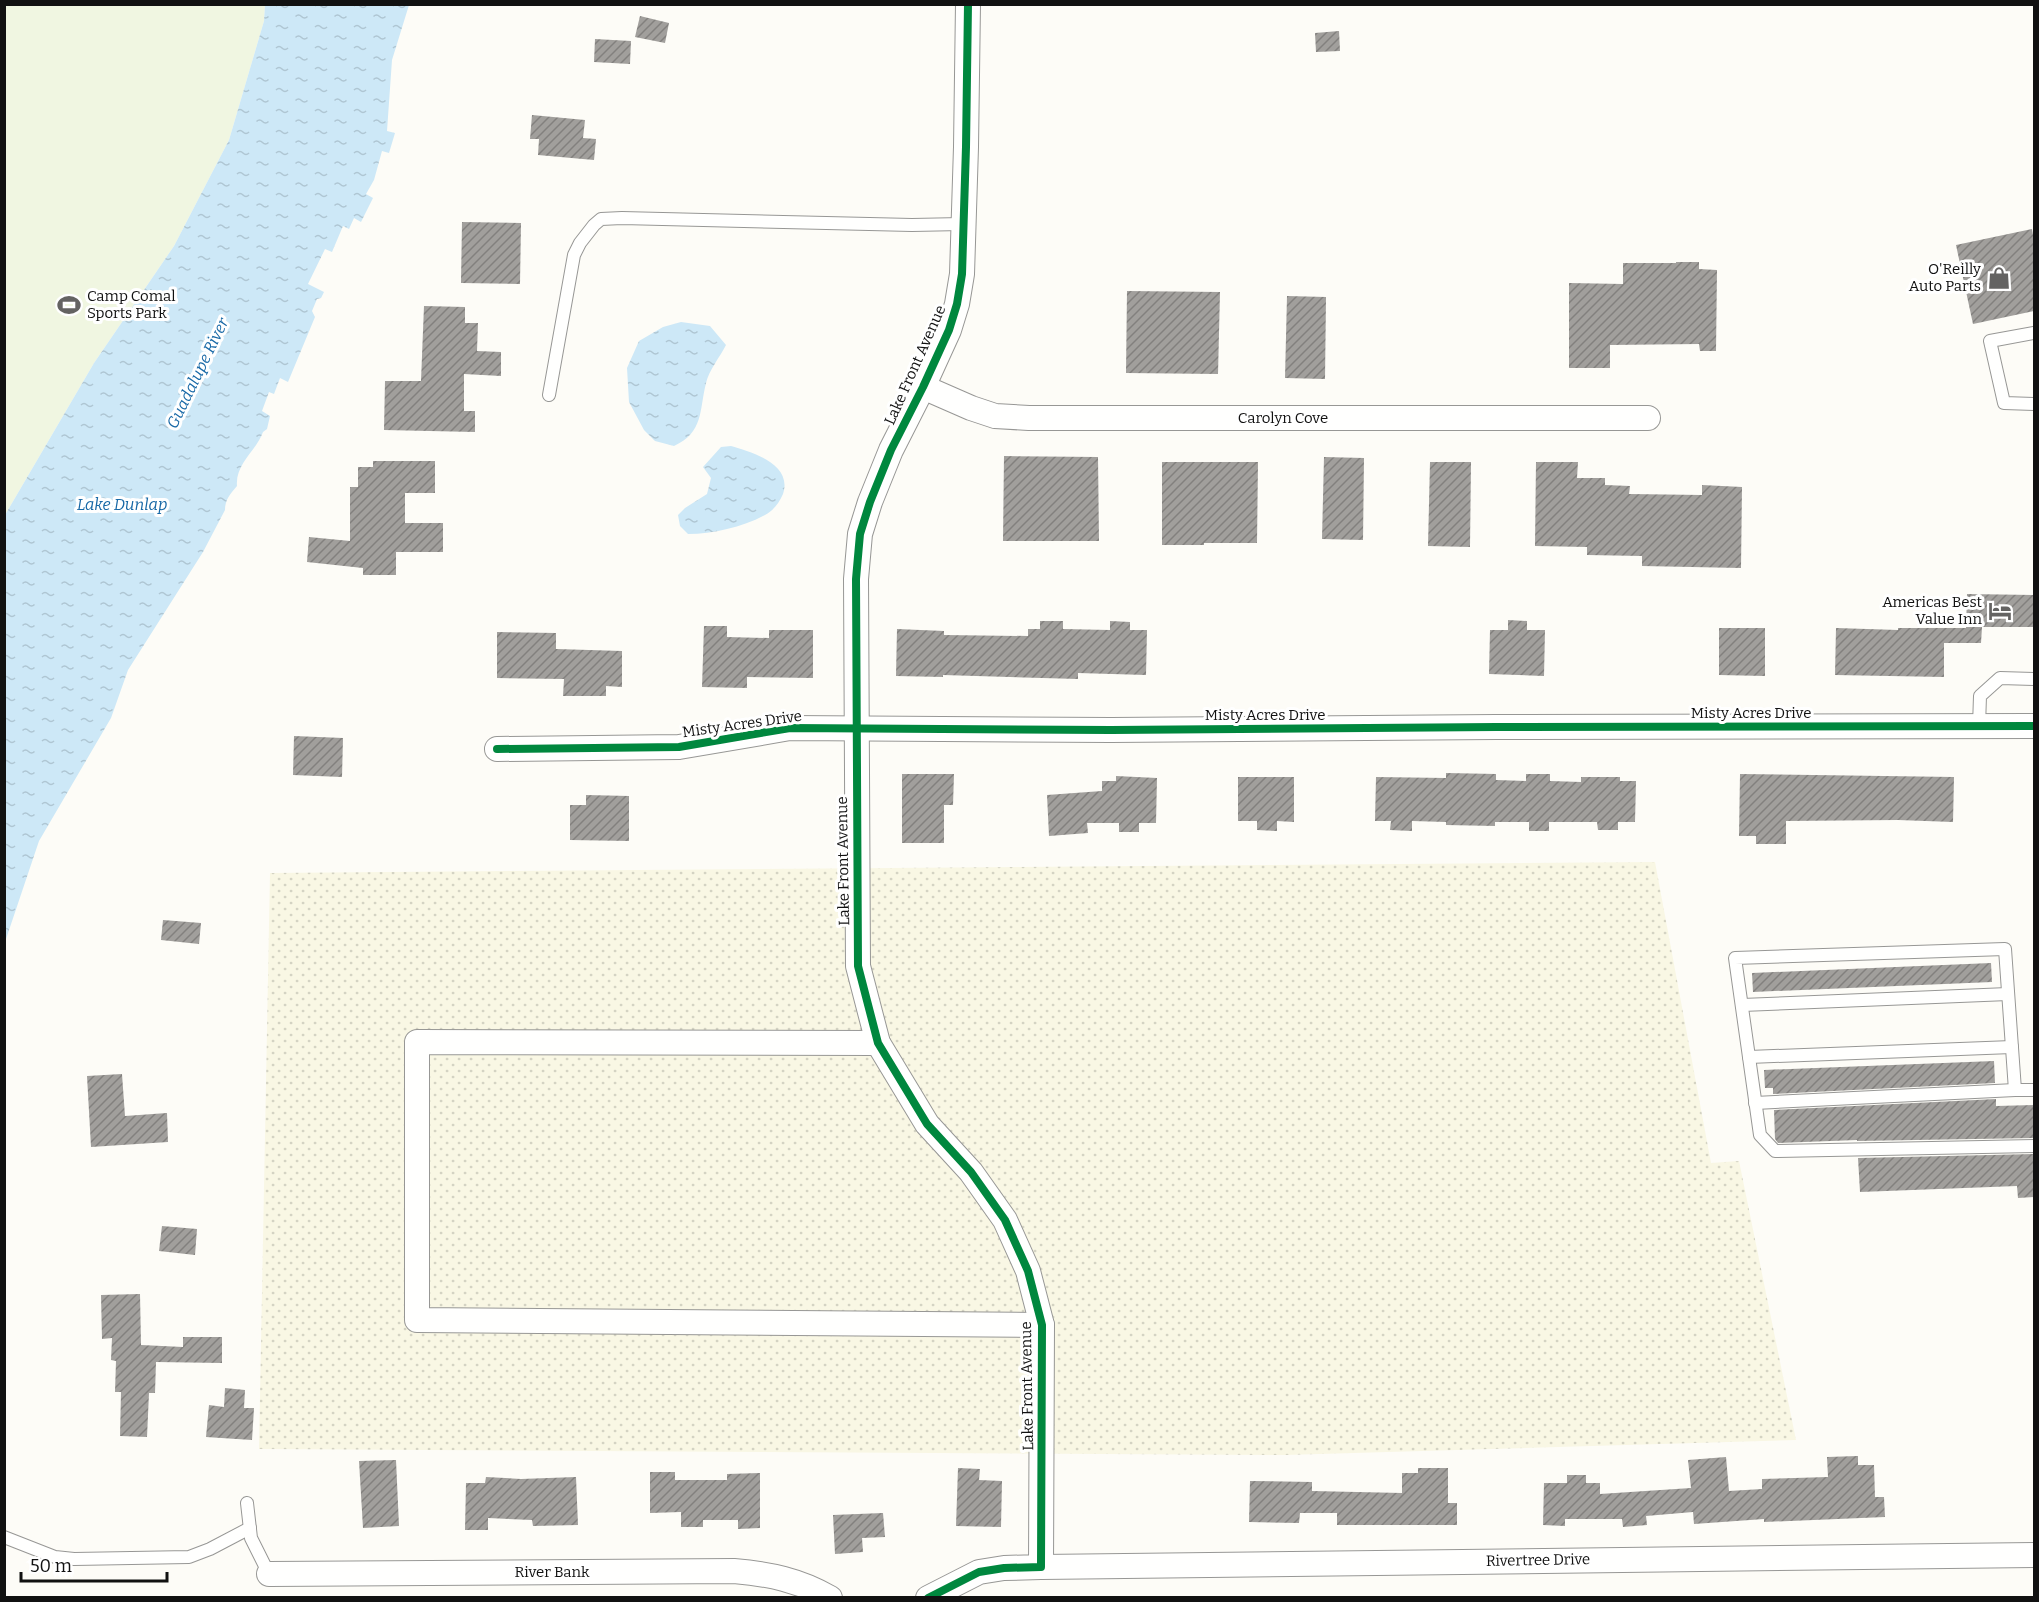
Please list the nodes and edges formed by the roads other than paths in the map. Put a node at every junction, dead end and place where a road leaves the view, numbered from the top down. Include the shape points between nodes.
1 (968, 4) edge
2 (962, 224) junction
3 (2034, 333) edge
4 (923, 387) junction
5 (549, 395) dead end
6 (2034, 404) edge
7 (1648, 418) dead end
8 (2034, 679) edge
9 (1979, 726) junction
10 (2034, 726) edge
11 (855, 727) junction
12 (497, 749) dead end
13 (2008, 994) junction
14 (1742, 1005) junction
15 (878, 1043) junction
16 (2012, 1047) junction
17 (1749, 1057) junction
18 (2015, 1090) junction
19 (2034, 1090) edge
20 (1755, 1102) junction
21 (2034, 1146) edge
22 (1042, 1325) junction
23 (247, 1503) dead end
24 (250, 1527) junction
25 (4, 1537) edge
26 (2034, 1555) edge
27 (1041, 1567) junction
28 (269, 1574) joint
29 (830, 1598) edge
30 (928, 1598) edge

1 - 2 street, Lake Front Avenue
2 - 4 street, Lake Front Avenue via 962,274 957,304
2 - 5 lane via 601,219 585,234 574,255
3 - 6 lane via 1990,341 2004,403
4 - 7 street, Carolyn Cove via 995,416 1029,418
4 - 11 street, Lake Front Avenue via 891,450 860,534
8 - 9 lane via 2000,678 1980,696
9 - 10 street, Misty Acres Drive
9 - 11 street, Misty Acres Drive via 1123,730
11 - 12 street, Misty Acres Drive via 790,728 679,747
11 - 15 street, Lake Front Avenue via 858,966
13 - 14 lane
13 - 14 lane via 2005,949 1735,958
13 - 16 lane
14 - 17 lane
15 - 22 street, Lake Front Avenue via 927,1124 971,1172 1005,1220 1028,1271
15 - 22 street via 417,1042 417,1320
16 - 17 lane
16 - 18 lane
17 - 20 lane
18 - 19 lane
18 - 20 lane
20 - 21 lane via 1760,1135 1775,1151
22 - 27 street, Lake Front Avenue
23 - 24 lane
24 - 25 lane via 189,1557 55,1557
24 - 28 lane via 251,1538
26 - 27 street, Rivertree Drive
27 - 30 street via 979,1572
28 - 29 street, River Bank via 734,1571 797,1582

